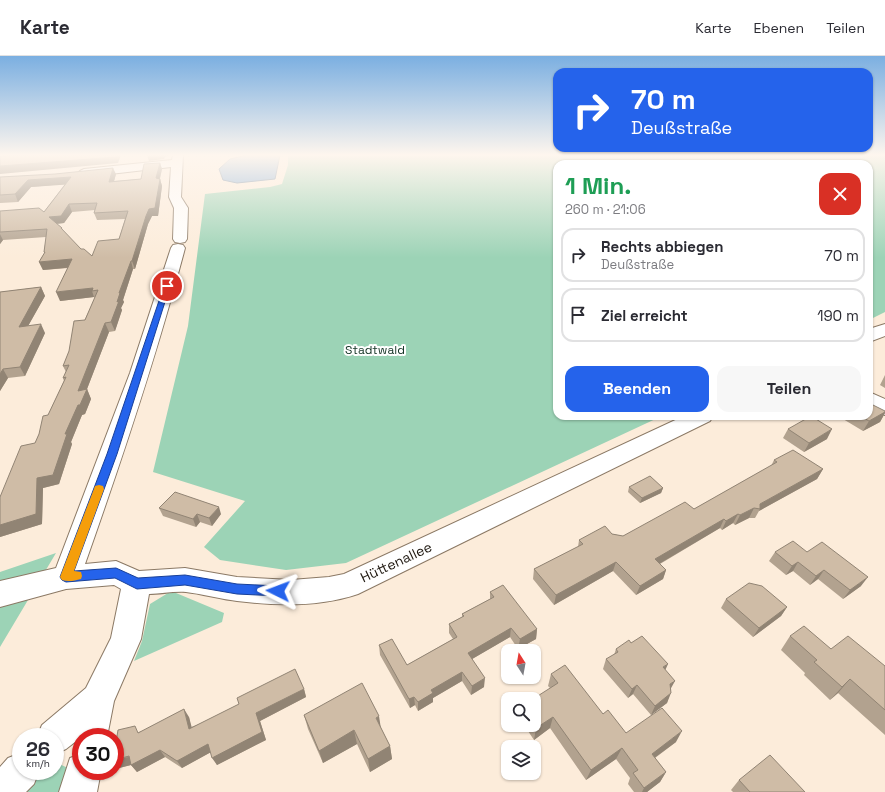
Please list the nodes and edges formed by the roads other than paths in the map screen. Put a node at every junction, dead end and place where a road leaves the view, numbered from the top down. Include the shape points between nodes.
1 (176, 189) edge
2 (885, 329) edge
3 (873, 334) edge
4 (873, 402) edge
5 (885, 408) edge
6 (694, 420) edge
7 (66, 577) junction
8 (137, 584) junction
9 (0, 594) edge
10 (98, 700) junction
11 (92, 728) edge
12 (64, 729) edge
13 (12, 780) edge
14 (81, 780) edge
15 (1, 792) edge
16 (78, 792) edge

1 - 7 street via 175,197 181,208 179,244 164,299 112,454
2 - 3 street
4 - 5 street
6 - 8 street, Hüttenallee via 348,585 291,592 237,589 185,580
7 - 8 street via 116,573
7 - 9 street
8 - 10 street via 126,639
10 - 11 street
10 - 12 street
13 - 15 street
14 - 16 street

